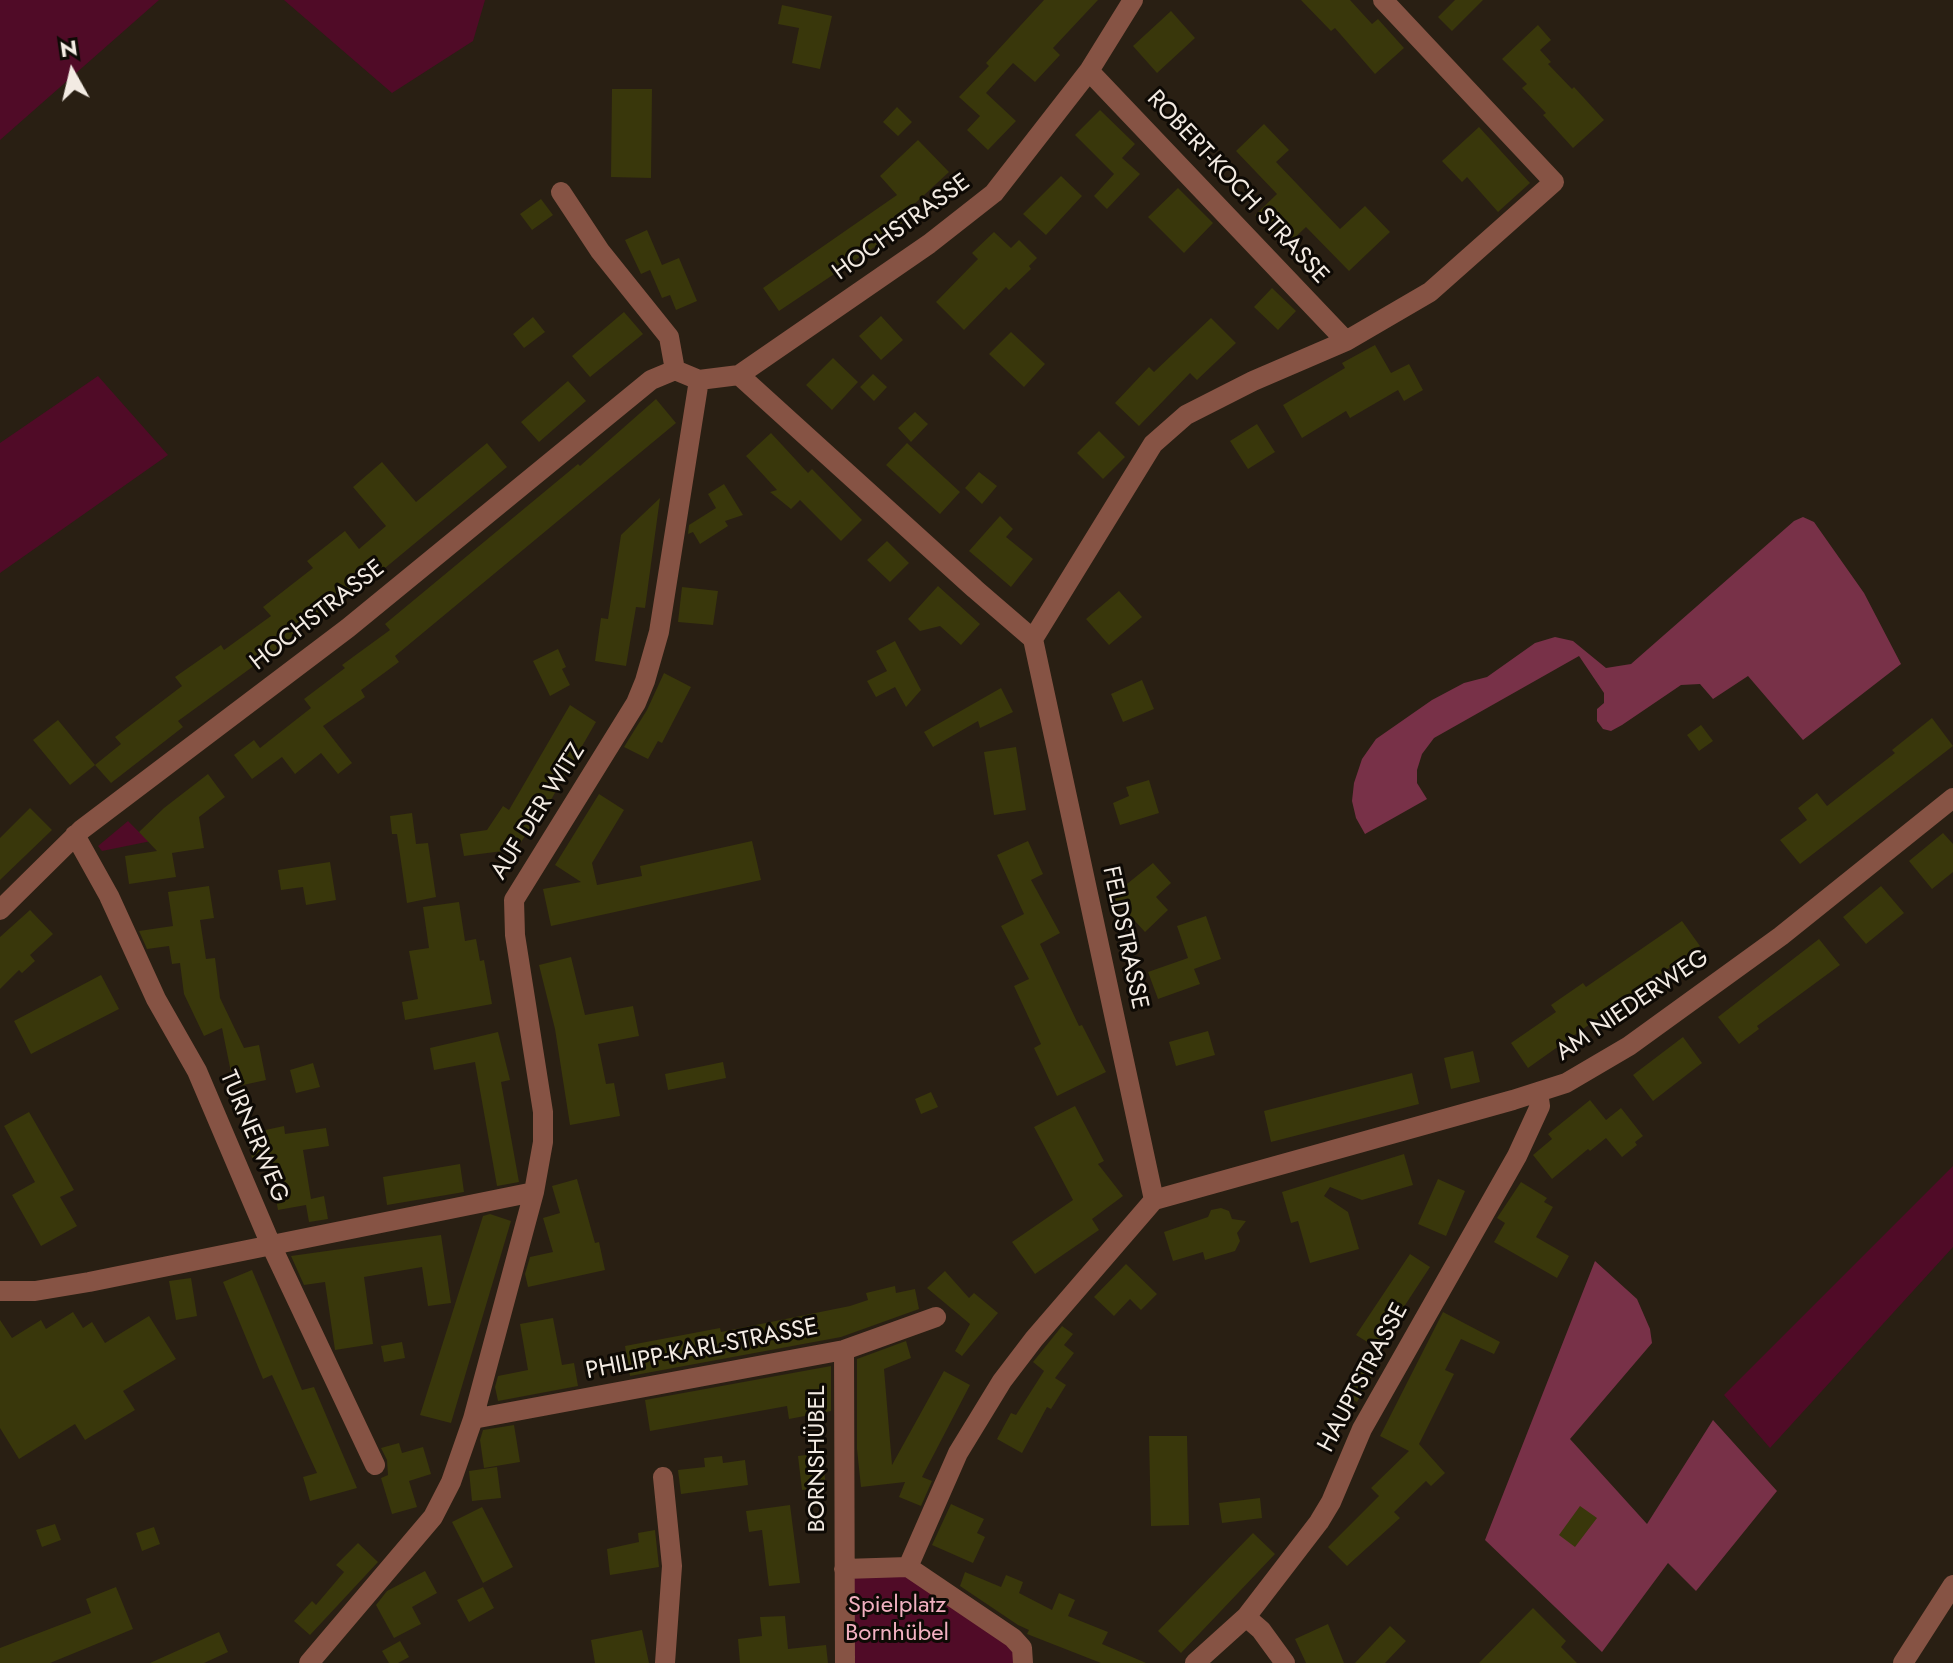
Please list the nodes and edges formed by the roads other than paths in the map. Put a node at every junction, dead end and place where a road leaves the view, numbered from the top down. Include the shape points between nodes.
1 (1133, 0) edge
2 (1383, 0) edge
3 (1089, 71) junction
4 (561, 192) dead end
5 (1346, 341) junction
6 (675, 370) junction
7 (739, 375) junction
8 (699, 380) junction
9 (1033, 639) junction
10 (1953, 798) edge
11 (75, 835) junction
12 (0, 910) edge
13 (1538, 1092) junction
14 (534, 1192) junction
15 (1154, 1200) junction
16 (271, 1245) junction
17 (0, 1291) edge
18 (936, 1317) dead end
19 (844, 1350) junction
20 (473, 1419) junction
21 (375, 1465) dead end
22 (663, 1477) dead end
23 (908, 1567) junction
24 (844, 1569) junction
25 (1953, 1585) edge
26 (1246, 1617) junction
27 (309, 1663) edge
28 (665, 1663) edge
29 (845, 1663) edge
30 (1023, 1663) edge
31 (1195, 1663) edge
32 (1285, 1663) edge
33 (1903, 1663) edge

1 - 3 street, HOCHSTRASSE
2 - 5 street via 1554,182 1430,292
3 - 5 street, ROBERT-KOCH STRASSE
3 - 7 street, HOCHSTRASSE via 994,193
4 - 6 street via 669,337
5 - 9 street via 1186,415 1153,444
6 - 8 street, HOCHSTRASSE
6 - 11 street, HOCHSTRASSE via 651,380 348,628
7 - 8 street, HOCHSTRASSE
7 - 9 street
8 - 14 street, AUF DER WITZ via 659,632 645,681 514,900 544,1127
9 - 15 street, FELDSTRASSE
10 - 13 street, AM NIEDERWEG via 1781,936 1629,1046 1566,1083
11 - 12 street, HOCHSTRASSE
11 - 16 street, TURNERWEG via 197,1071
13 - 15 street, AM NIEDERWEG
13 - 26 street, HAUPTSTRASSE via 1537,1115 1362,1429 1331,1502
14 - 16 street
14 - 20 street, AUF DER WITZ
15 - 23 street via 1002,1381 958,1453
16 - 17 street via 89,1282
16 - 21 street, TURNERWEG
18 - 19 street, PHILIPP-KARL-STRASSE
19 - 20 street, PHILIPP-KARL-STRASSE
19 - 24 street, BORNSHÜBEL
20 - 27 street, AUF DER WITZ via 433,1517
22 - 28 street via 672,1566
23 - 24 street
23 - 30 street via 1013,1638 1022,1648
24 - 29 street, BORNSHÜBEL
25 - 33 street
26 - 31 street, HAUPTSTRASSE
26 - 32 street

